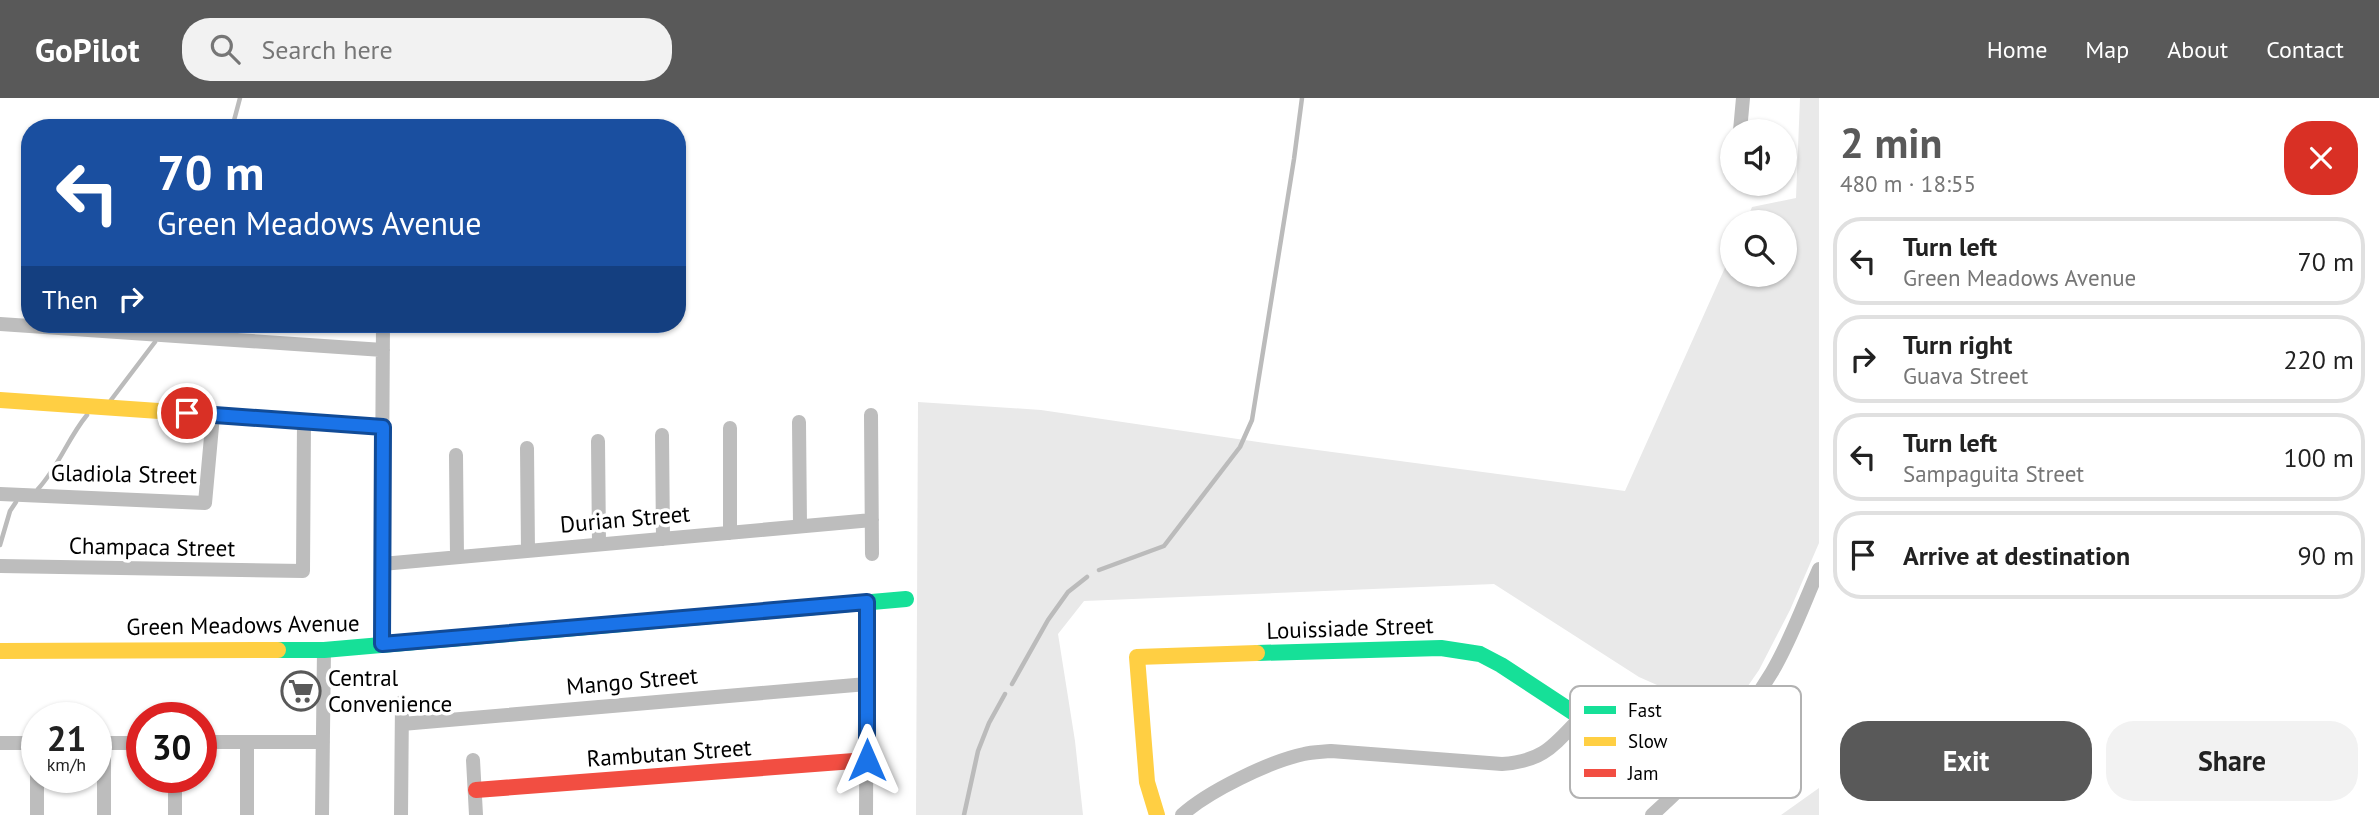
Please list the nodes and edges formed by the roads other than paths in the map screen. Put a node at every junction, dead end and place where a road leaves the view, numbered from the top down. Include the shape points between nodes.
1 (1743, 98) edge
2 (1741, 119) edge
3 (0, 324) edge
4 (21, 325) edge
5 (133, 333) edge
6 (383, 333) edge
7 (383, 350) junction
8 (0, 400) edge
9 (213, 415) junction
10 (871, 415) dead end
11 (303, 421) junction
12 (799, 422) dead end
13 (383, 427) junction
14 (730, 428) dead end
15 (662, 435) dead end
16 (598, 441) dead end
17 (527, 448) dead end
18 (456, 455) dead end
19 (0, 494) edge
20 (872, 520) junction
21 (800, 526) junction
22 (730, 533) junction
23 (663, 539) junction
24 (599, 544) junction
25 (528, 551) junction
26 (872, 554) dead end
27 (457, 557) junction
28 (382, 564) junction
29 (0, 566) edge
30 (1819, 569) edge
31 (906, 599) dead end
32 (867, 602) junction
33 (382, 644) junction
34 (324, 650) junction
35 (0, 651) edge
36 (867, 684) junction
37 (1763, 686) edge
38 (402, 702) dead end
39 (1570, 711) edge
40 (402, 724) junction
41 (1570, 729) edge
42 (247, 742) junction
43 (323, 742) junction
44 (0, 743) edge
45 (21, 743) edge
46 (217, 743) edge
47 (473, 760) dead end
48 (867, 760) junction
49 (476, 790) junction
50 (37, 793) edge
51 (103, 793) edge
52 (175, 793) edge
53 (1671, 798) edge
54 (37, 815) edge
55 (104, 815) edge
56 (175, 815) edge
57 (247, 815) edge
58 (322, 815) edge
59 (401, 815) edge
60 (476, 815) edge
61 (866, 815) edge
62 (1157, 815) edge
63 (1182, 815) edge
64 (1652, 815) edge

1 - 2 street
3 - 4 street
5 - 7 street
6 - 7 street
7 - 13 street
8 - 9 street
9 - 11 street
9 - 19 street, Gladiola Street via 205,503
10 - 20 street
11 - 13 street
11 - 29 street, Champaca Street via 303,571
12 - 21 street
13 - 28 street
14 - 22 street
15 - 23 street
16 - 24 street
17 - 25 street
18 - 27 street
20 - 21 street, Durian Street
20 - 26 street
21 - 22 street, Durian Street
22 - 23 street, Durian Street
23 - 24 street, Durian Street
24 - 25 street, Durian Street
25 - 27 street, Durian Street
27 - 28 street, Durian Street
28 - 33 street
30 - 37 street
31 - 32 street, Green Meadows Avenue
32 - 33 street, Green Meadows Avenue
32 - 36 street
33 - 34 street, Green Meadows Avenue
34 - 35 street, Green Meadows Avenue
34 - 43 street
36 - 40 street, Mango Street
36 - 48 street
38 - 40 street
39 - 62 street, Louissiade Street via 1501,664 1461,650 1137,657 1147,782
40 - 59 street
41 - 63 street via 1537,758 1520,763 1331,751 1304,754 1222,789
42 - 43 street
42 - 46 street
42 - 57 street
43 - 58 street
44 - 45 street
47 - 49 street
48 - 49 street, Rambutan Street
48 - 61 street
49 - 60 street
50 - 54 street
51 - 55 street
52 - 56 street
53 - 64 street

